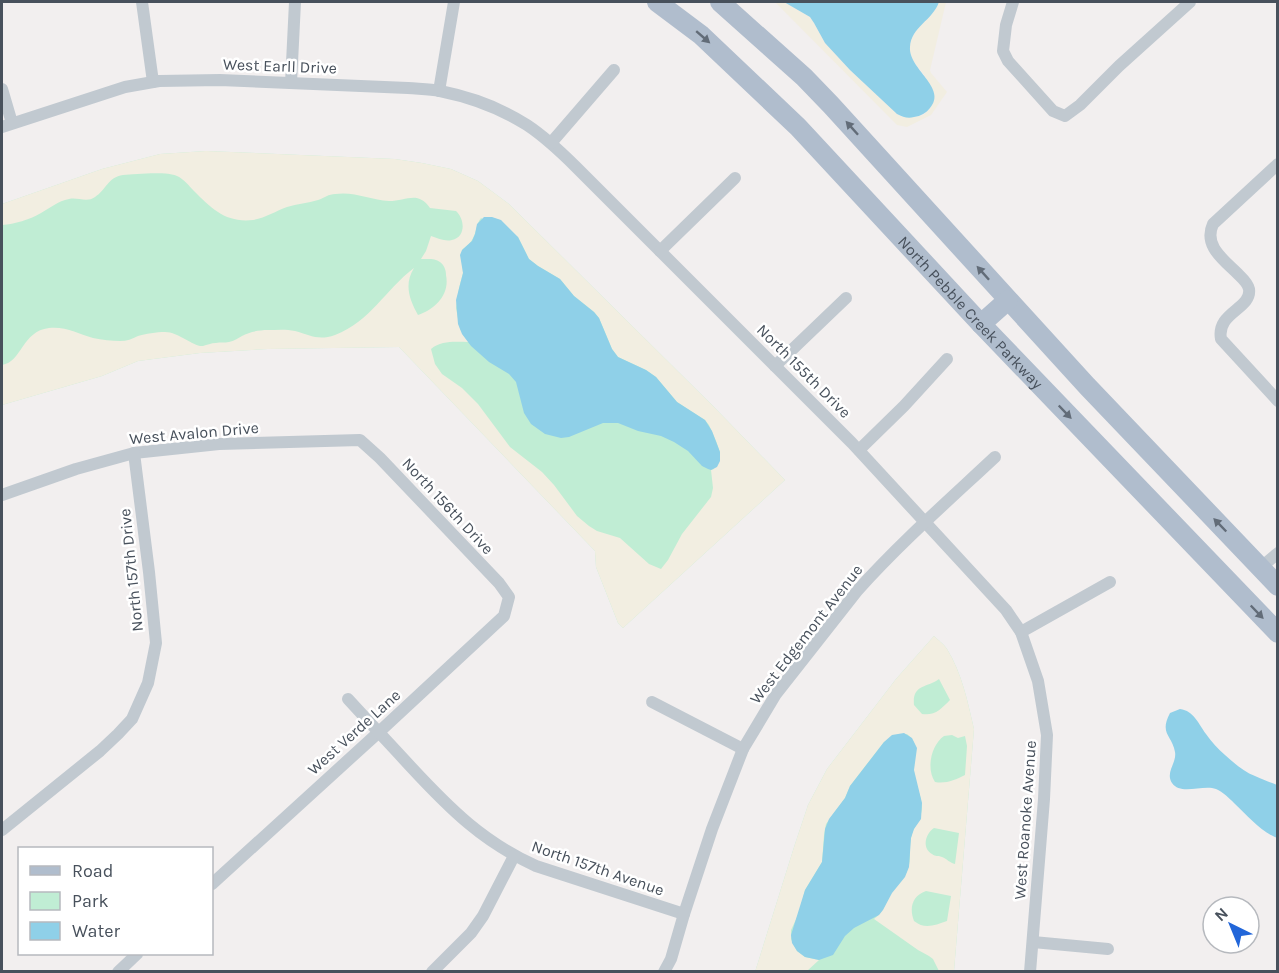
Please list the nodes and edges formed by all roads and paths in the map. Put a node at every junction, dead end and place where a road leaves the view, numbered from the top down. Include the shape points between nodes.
1 (142, 2) edge
2 (295, 2) edge
3 (454, 2) edge
4 (657, 2) edge
5 (720, 2) edge
6 (1013, 2) edge
7 (1190, 2) edge
8 (614, 70) dead end
9 (153, 82) junction
10 (291, 83) junction
11 (2, 89) edge
12 (439, 91) junction
13 (7, 125) edge
14 (551, 143) junction
15 (1278, 164) edge
16 (735, 178) dead end
17 (660, 251) junction
18 (846, 298) dead end
19 (1008, 300) junction
20 (981, 324) junction
21 (947, 359) dead end
22 (776, 366) junction
23 (1277, 401) edge
24 (360, 440) joint
25 (859, 450) junction
26 (134, 453) junction
27 (996, 457) dead end
28 (2, 495) edge
29 (925, 522) junction
30 (1278, 553) edge
31 (1260, 568) junction
32 (1110, 582) dead end
33 (1278, 586) edge
34 (1237, 591) junction
35 (509, 597) joint
36 (1022, 632) junction
37 (1278, 633) edge
38 (348, 699) dead end
39 (652, 702) dead end
40 (379, 732) junction
41 (743, 750) junction
42 (2, 830) edge
43 (514, 856) junction
44 (213, 883) edge
45 (684, 914) junction
46 (1033, 942) junction
47 (1108, 949) dead end
48 (136, 955) edge
49 (118, 972) edge
50 (432, 972) edge
51 (664, 972) edge
52 (1030, 972) edge

1 - 9 street
2 - 10 street
3 - 12 street
4 -> 20 main road, North Pebble Creek Parkway via 700,35 774,103
19 -> 5 main road via 804,77
6 - 7 street via 1003,51 1053,111 1065,116
8 - 14 street
9 - 10 street, West Earll Drive
9 - 13 street, West Earll Drive via 125,87
10 - 12 street, West Earll Drive
11 - 13 street
12 - 14 street, West Earll Drive via 496,109
14 - 17 street, North 155th Drive
15 - 23 street via 1213,224 1209,240 1249,288 1244,303 1221,325 1221,339
16 - 17 street
17 - 22 street, North 155th Drive
18 - 22 street
19 - 20 main road
31 -> 19 main road
20 -> 34 main road, North Pebble Creek Parkway
21 - 25 street
22 - 25 street, North 155th Drive
24 - 26 street, West Avalon Drive via 219,444
24 - 35 street, North 156th Drive
25 - 29 street, North 155th Drive
26 - 28 street, West Avalon Drive
26 - 42 street, North 157th Drive via 156,643 148,683 132,719 118,734
27 - 29 street, West Edgemont Avenue
29 - 36 street, North 155th Drive
29 - 41 street, West Edgemont Avenue via 857,591 776,694
30 - 31 street
31 - 33 main road
31 - 34 main road
32 - 36 street
34 -> 37 main road, North Pebble Creek Parkway
35 - 40 street, West Verde Lane via 504,616
36 - 46 street, West Roanoke Avenue via 1038,681 1047,735
38 - 40 street, North 157th Avenue
39 - 41 street
40 - 43 street, North 157th Avenue via 446,805
40 - 44 street, West Verde Lane
41 - 45 street, West Edgemont Avenue
43 - 45 street, North 157th Avenue
43 - 50 street via 471,933
45 - 51 street, West Edgemont Avenue
46 - 47 street
46 - 52 street, West Roanoke Avenue
48 - 49 street

